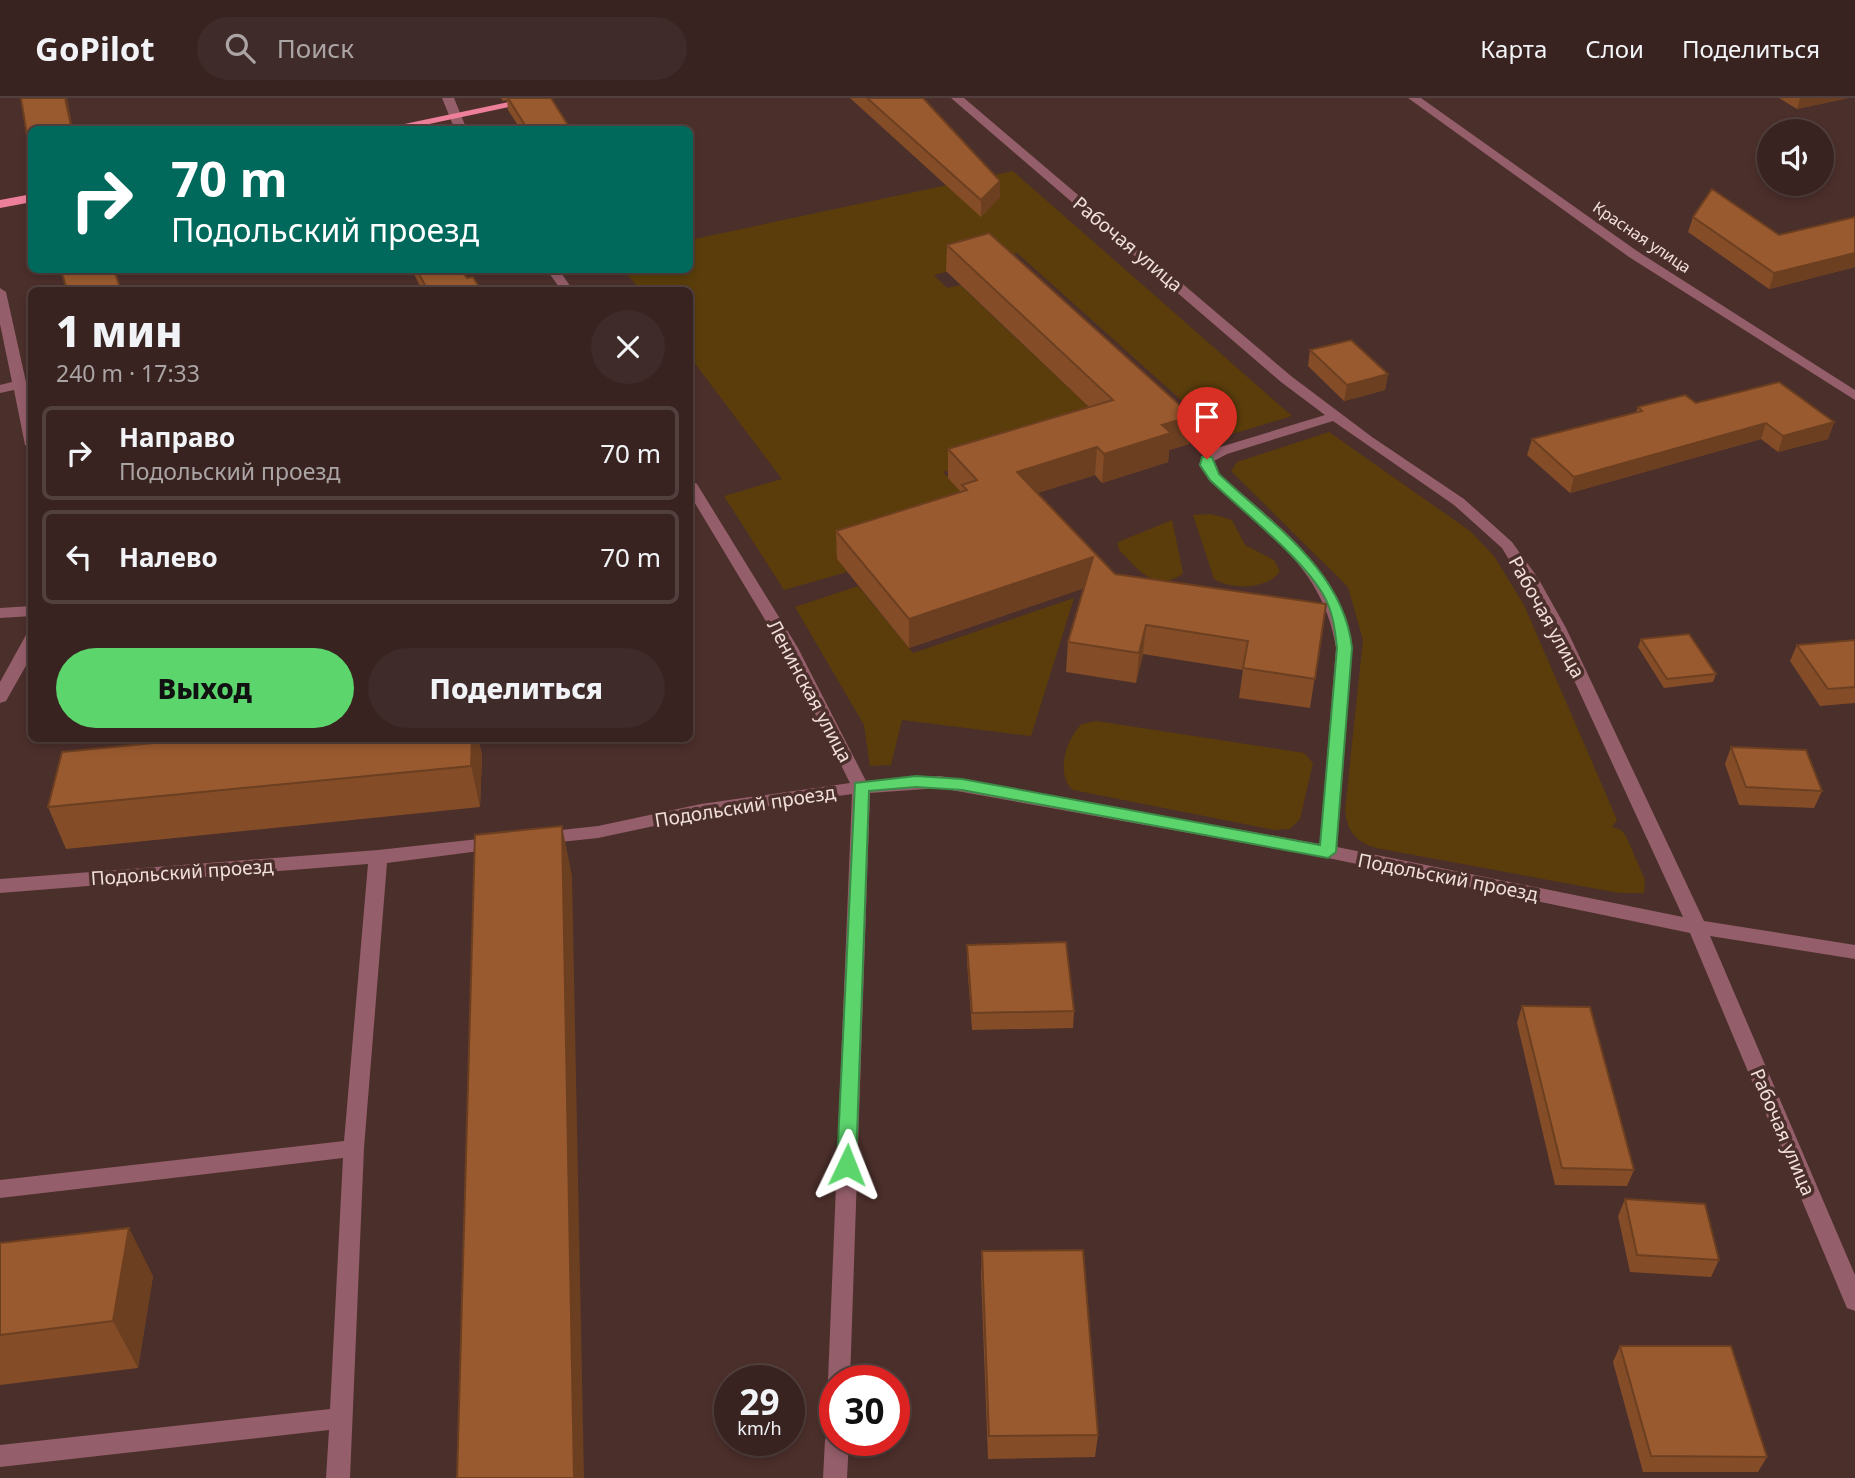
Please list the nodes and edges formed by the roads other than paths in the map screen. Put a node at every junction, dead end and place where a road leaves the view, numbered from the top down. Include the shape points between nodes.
1 (448, 98) edge
2 (545, 98) edge
3 (957, 98) edge
4 (1414, 98) edge
5 (455, 115) junction
6 (401, 126) edge
7 (459, 126) edge
8 (28, 199) edge
9 (0, 204) edge
10 (0, 292) edge
11 (19, 385) junction
12 (0, 389) edge
13 (1855, 396) edge
14 (1335, 416) junction
15 (28, 427) edge
16 (693, 489) edge
17 (28, 611) edge
18 (0, 613) edge
19 (28, 646) edge
20 (0, 697) edge
21 (861, 787) junction
22 (1328, 852) junction
23 (378, 857) junction
24 (0, 886) edge
25 (1697, 927) junction
26 (1855, 952) edge
27 (354, 1148) junction
28 (0, 1189) edge
29 (1855, 1301) edge
30 (840, 1365) edge
31 (342, 1418) junction
32 (0, 1456) edge
33 (836, 1456) edge
34 (338, 1478) edge
35 (835, 1478) edge

1 - 5 street
2 - 5 main road
3 - 14 street, Рабочая улица
4 - 13 street, Красная улица via 1633,254
5 - 6 main road
5 - 7 street
8 - 9 main road
10 - 11 street
11 - 12 street
11 - 15 street
14 - 22 street via 1222,451 1207,459 1206,465 1317,574 1342,624
14 - 25 street, Рабочая улица via 1479,518 1507,545 1530,578 1575,664
16 - 21 street, Ленинская улица via 807,678
17 - 18 street
19 - 20 street
21 - 22 street, Подольский проезд via 916,782 962,785
21 - 23 street, Подольский проезд via 701,810 598,832
21 - 30 street, Ленинская улица
22 - 25 street, Подольский проезд
23 - 24 street, Подольский проезд
23 - 27 street
25 - 26 street, Подольский проезд
25 - 29 street, Рабочая улица
27 - 28 street
27 - 31 street
31 - 32 street
31 - 34 street
33 - 35 street

